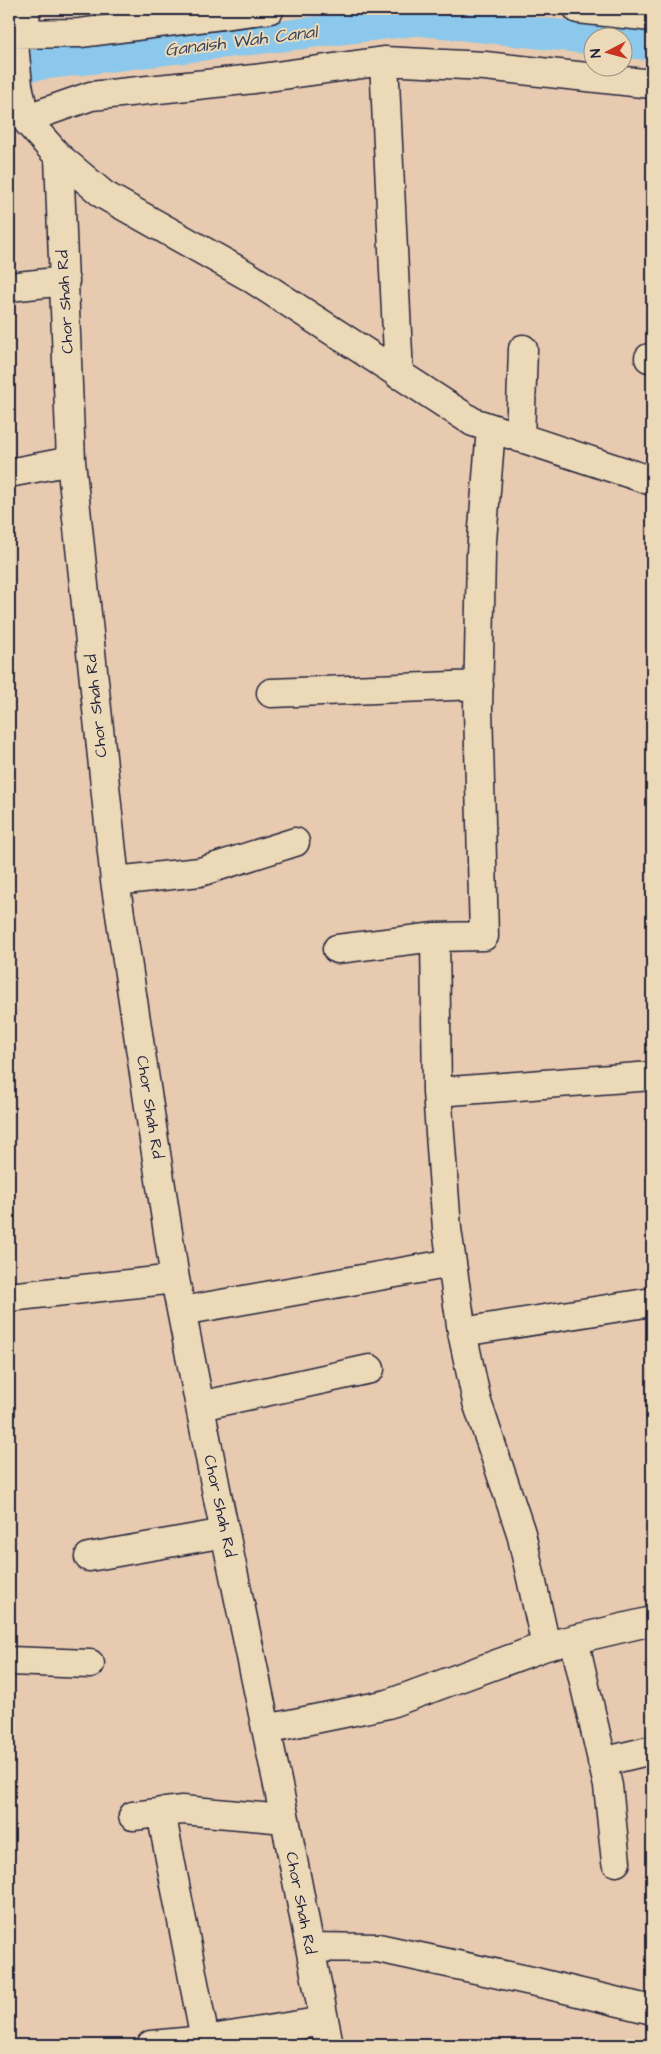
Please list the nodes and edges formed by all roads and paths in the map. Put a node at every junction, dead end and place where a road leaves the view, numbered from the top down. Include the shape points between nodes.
1 (270, 9) edge
2 (578, 9) edge
3 (652, 17) edge
4 (17, 31) edge
5 (384, 61) junction
6 (652, 84) edge
7 (18, 104) edge
8 (59, 157) junction
9 (65, 282) junction
10 (9, 287) edge
11 (523, 349) dead end
12 (399, 375) junction
13 (491, 428) junction
14 (520, 438) junction
15 (71, 461) junction
16 (9, 473) edge
17 (652, 481) edge
18 (479, 685) junction
19 (271, 694) dead end
20 (295, 842) dead end
21 (115, 881) junction
22 (435, 938) junction
23 (338, 949) dead end
24 (652, 1076) edge
25 (437, 1092) junction
26 (452, 1263) junction
27 (175, 1278) junction
28 (9, 1297) edge
29 (652, 1302) edge
30 (182, 1311) junction
31 (462, 1332) junction
32 (370, 1369) dead end
33 (200, 1406) junction
34 (225, 1533) junction
35 (89, 1557) dead end
36 (652, 1621) edge
37 (574, 1639) junction
38 (546, 1646) junction
39 (9, 1661) edge
40 (90, 1664) dead end
41 (266, 1729) junction
42 (652, 1750) edge
43 (602, 1762) junction
44 (161, 1812) junction
45 (133, 1816) dead end
46 (285, 1819) junction
47 (616, 1862) dead end
48 (310, 1947) junction
49 (652, 2010) edge
50 (326, 2033) edge
51 (205, 2040) junction
52 (151, 2045) edge

1 - 4 street via 80,33
2 - 3 street
4 - 7 street
5 - 6 street via 485,66
5 - 7 street via 254,79
5 - 12 street
7 - 8 street
8 - 9 street, Chor Shah Rd
8 - 12 street via 104,195 248,276
9 - 10 street
9 - 15 street, Chor Shah Rd
11 - 14 street
12 - 13 street via 472,422
13 - 14 street
13 - 18 street via 481,553
14 - 17 street
15 - 16 street
15 - 21 street, Chor Shah Rd
18 - 19 street
18 - 22 street via 484,936
20 - 21 street via 200,872
21 - 27 street, Chor Shah Rd
22 - 23 street
22 - 25 street
24 - 25 street
25 - 26 street
26 - 30 street
26 - 31 street
27 - 28 street
27 - 30 street, Chor Shah Rd
29 - 31 street
30 - 33 street, Chor Shah Rd
31 - 38 street via 477,1402 521,1533
32 - 33 street
33 - 34 street, Chor Shah Rd
34 - 35 street
34 - 41 street, Chor Shah Rd
36 - 37 street
37 - 38 street
37 - 43 street
38 - 41 street via 388,1704
39 - 40 street
41 - 46 street, Chor Shah Rd
42 - 43 street
43 - 47 street via 608,1786
44 - 45 street
44 - 46 street via 182,1810
44 - 51 street
46 - 48 street, Chor Shah Rd
48 - 49 street via 378,1948
48 - 50 street, Chor Shah Rd
50 - 51 street
51 - 52 street

